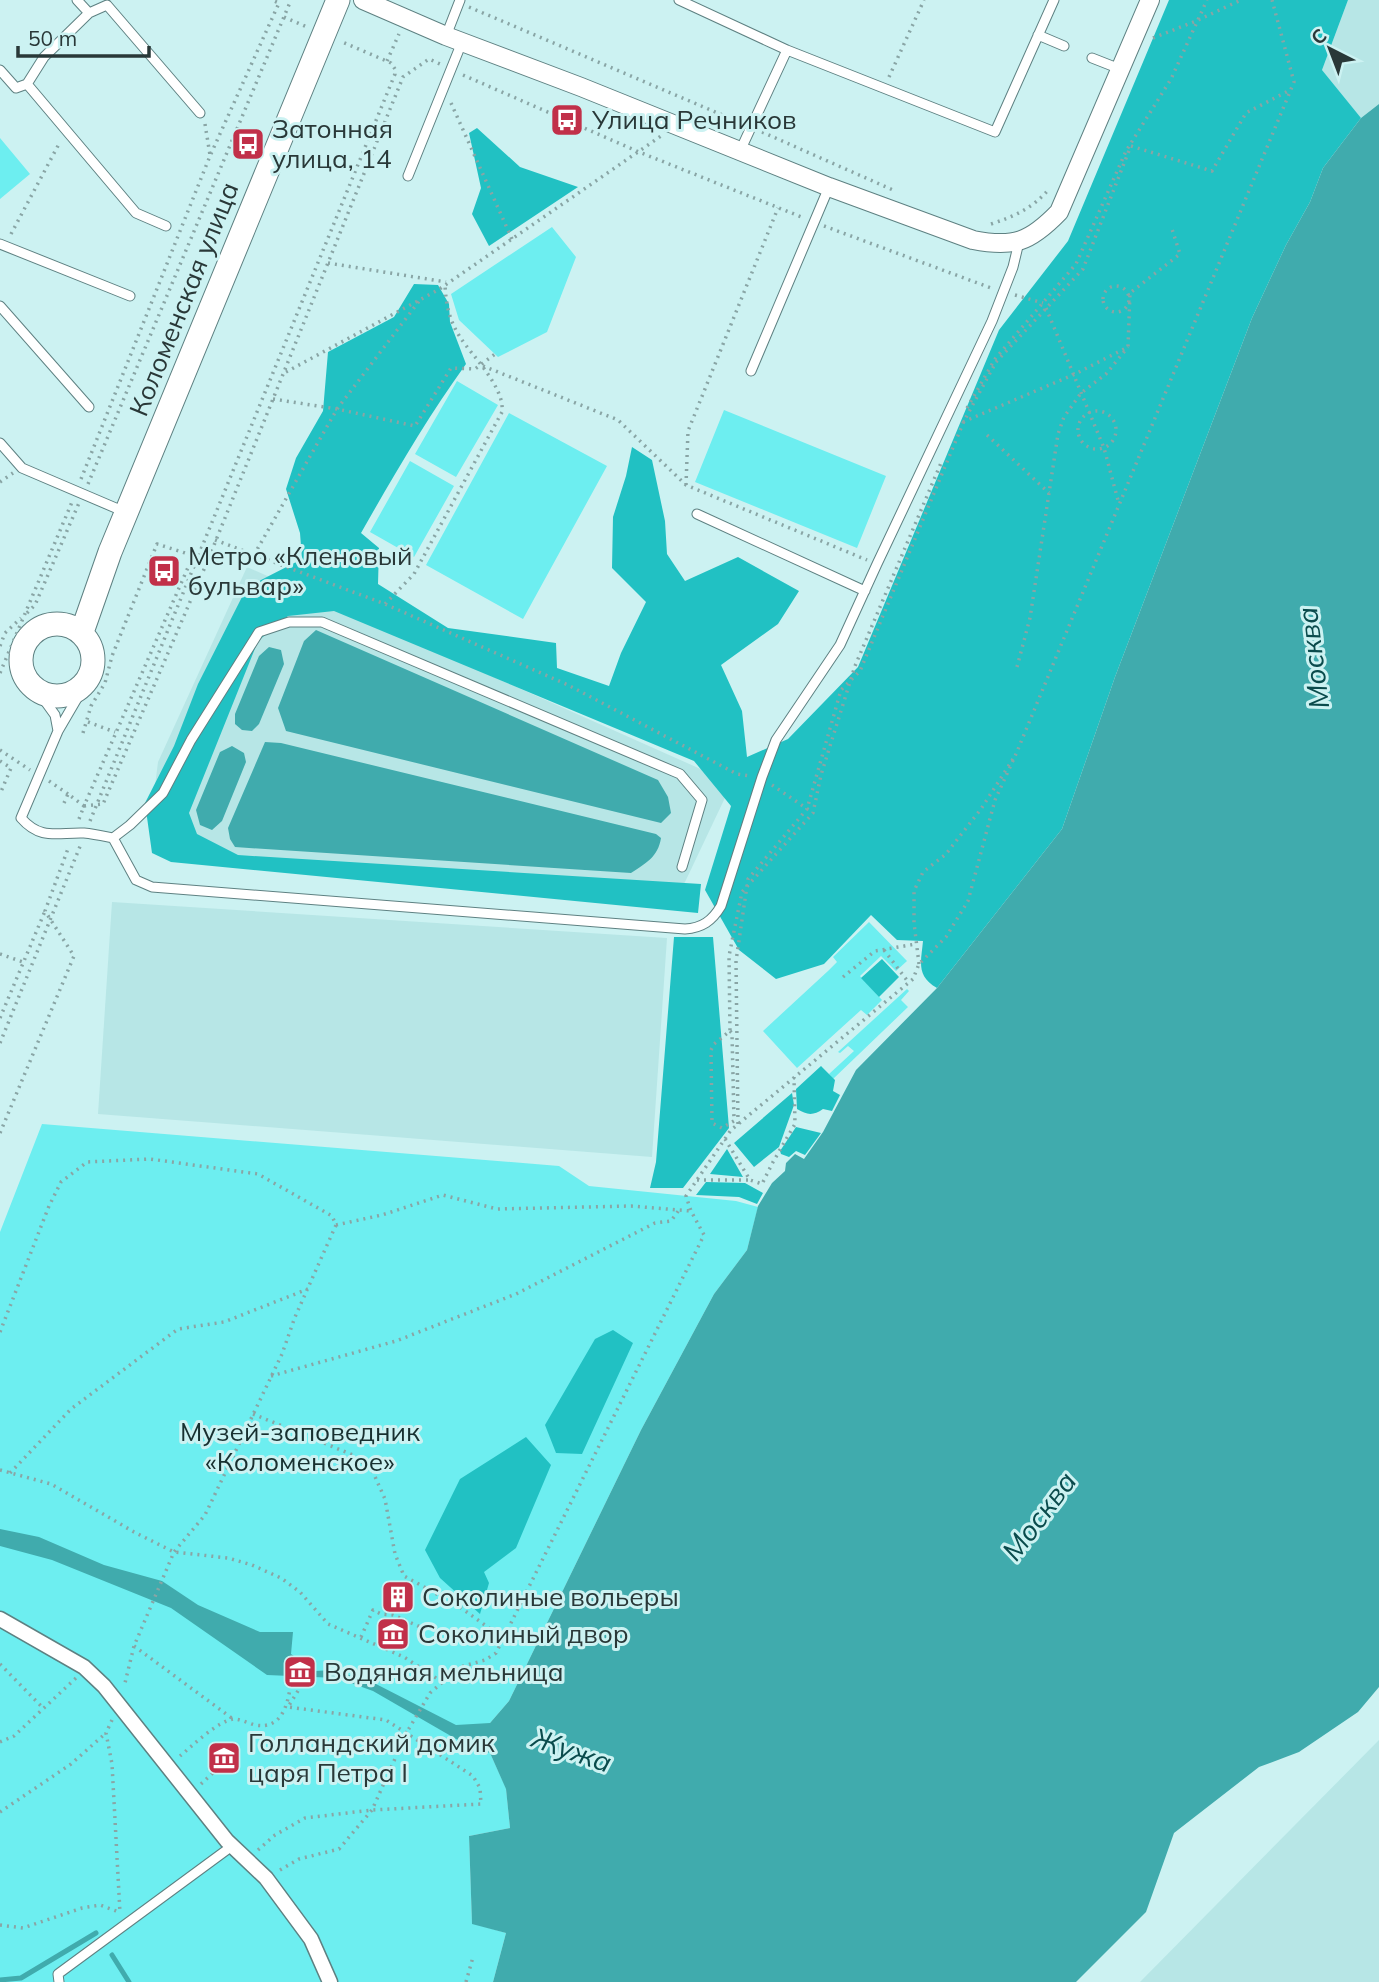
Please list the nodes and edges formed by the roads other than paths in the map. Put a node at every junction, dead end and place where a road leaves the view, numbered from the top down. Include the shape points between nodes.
1 (77, 0) edge
2 (338, 0) edge
3 (363, 0) edge
4 (679, 0) edge
5 (1054, 0) edge
6 (1150, 0) edge
7 (459, 1) edge
8 (108, 3) edge
9 (89, 13) junction
10 (1038, 35) junction
11 (454, 39) junction
12 (1064, 46) dead end
13 (787, 50) junction
14 (1092, 58) dead end
15 (1120, 69) junction
16 (0, 70) edge
17 (27, 84) junction
18 (200, 113) road end
19 (740, 151) junction
20 (408, 176) dead end
21 (829, 187) junction
22 (166, 226) dead end
23 (1018, 242) junction
24 (1, 248) edge
25 (130, 296) dead end
26 (0, 306) edge
27 (751, 371) dead end
28 (89, 407) dead end
29 (0, 443) edge
30 (127, 512) junction
31 (697, 514) dead end
32 (99, 581) junction
33 (865, 591) junction
34 (56, 623) junction
35 (82, 632) junction
36 (86, 683) junction
37 (37, 690) junction
38 (58, 731) junction
39 (113, 838) junction
40 (682, 867) dead end
41 (0, 1619) edge
42 (230, 1843) junction
43 (59, 1982) edge
44 (330, 1982) edge

1 - 9 lane
2 - 30 street, Коломенская улица
3 - 11 street
4 - 13 lane
5 - 10 lane
6 - 15 street
7 - 11 lane
8 - 9 lane
8 - 18 lane
9 - 17 lane via 44,57
10 - 12 lane
10 - 13 lane via 995,132
11 - 19 street
11 - 20 lane via 452,69
13 - 19 lane
14 - 15 lane
15 - 23 street via 1059,212 1041,230
16 - 17 lane via 16,88
17 - 22 lane via 136,213
19 - 21 street
21 - 23 street via 973,240
21 - 27 lane
23 - 33 lane via 992,321
24 - 25 lane
26 - 28 lane
29 - 30 lane via 22,468
30 - 32 street, Коломенская улица
31 - 33 lane
32 - 34 street, Коломенская улица
32 - 35 street, Коломенская улица
33 - 39 lane via 841,645 776,740 721,906 715,917 696,928 152,887 136,880
34 - 35 street
34 - 37 street, Коломенская улица via 35,631 22,650 23,672
35 - 36 street via 94,654
36 - 37 street via 59,696
36 - 38 lane
37 - 38 lane via 55,715
38 - 39 lane via 21,818 30,828 49,835 85,833
39 - 40 lane via 163,793 259,632 289,622 322,621 680,774 702,800
41 - 42 street via 84,1667 104,1686
42 - 43 lane via 58,1974
42 - 44 street via 266,1878 311,1939

